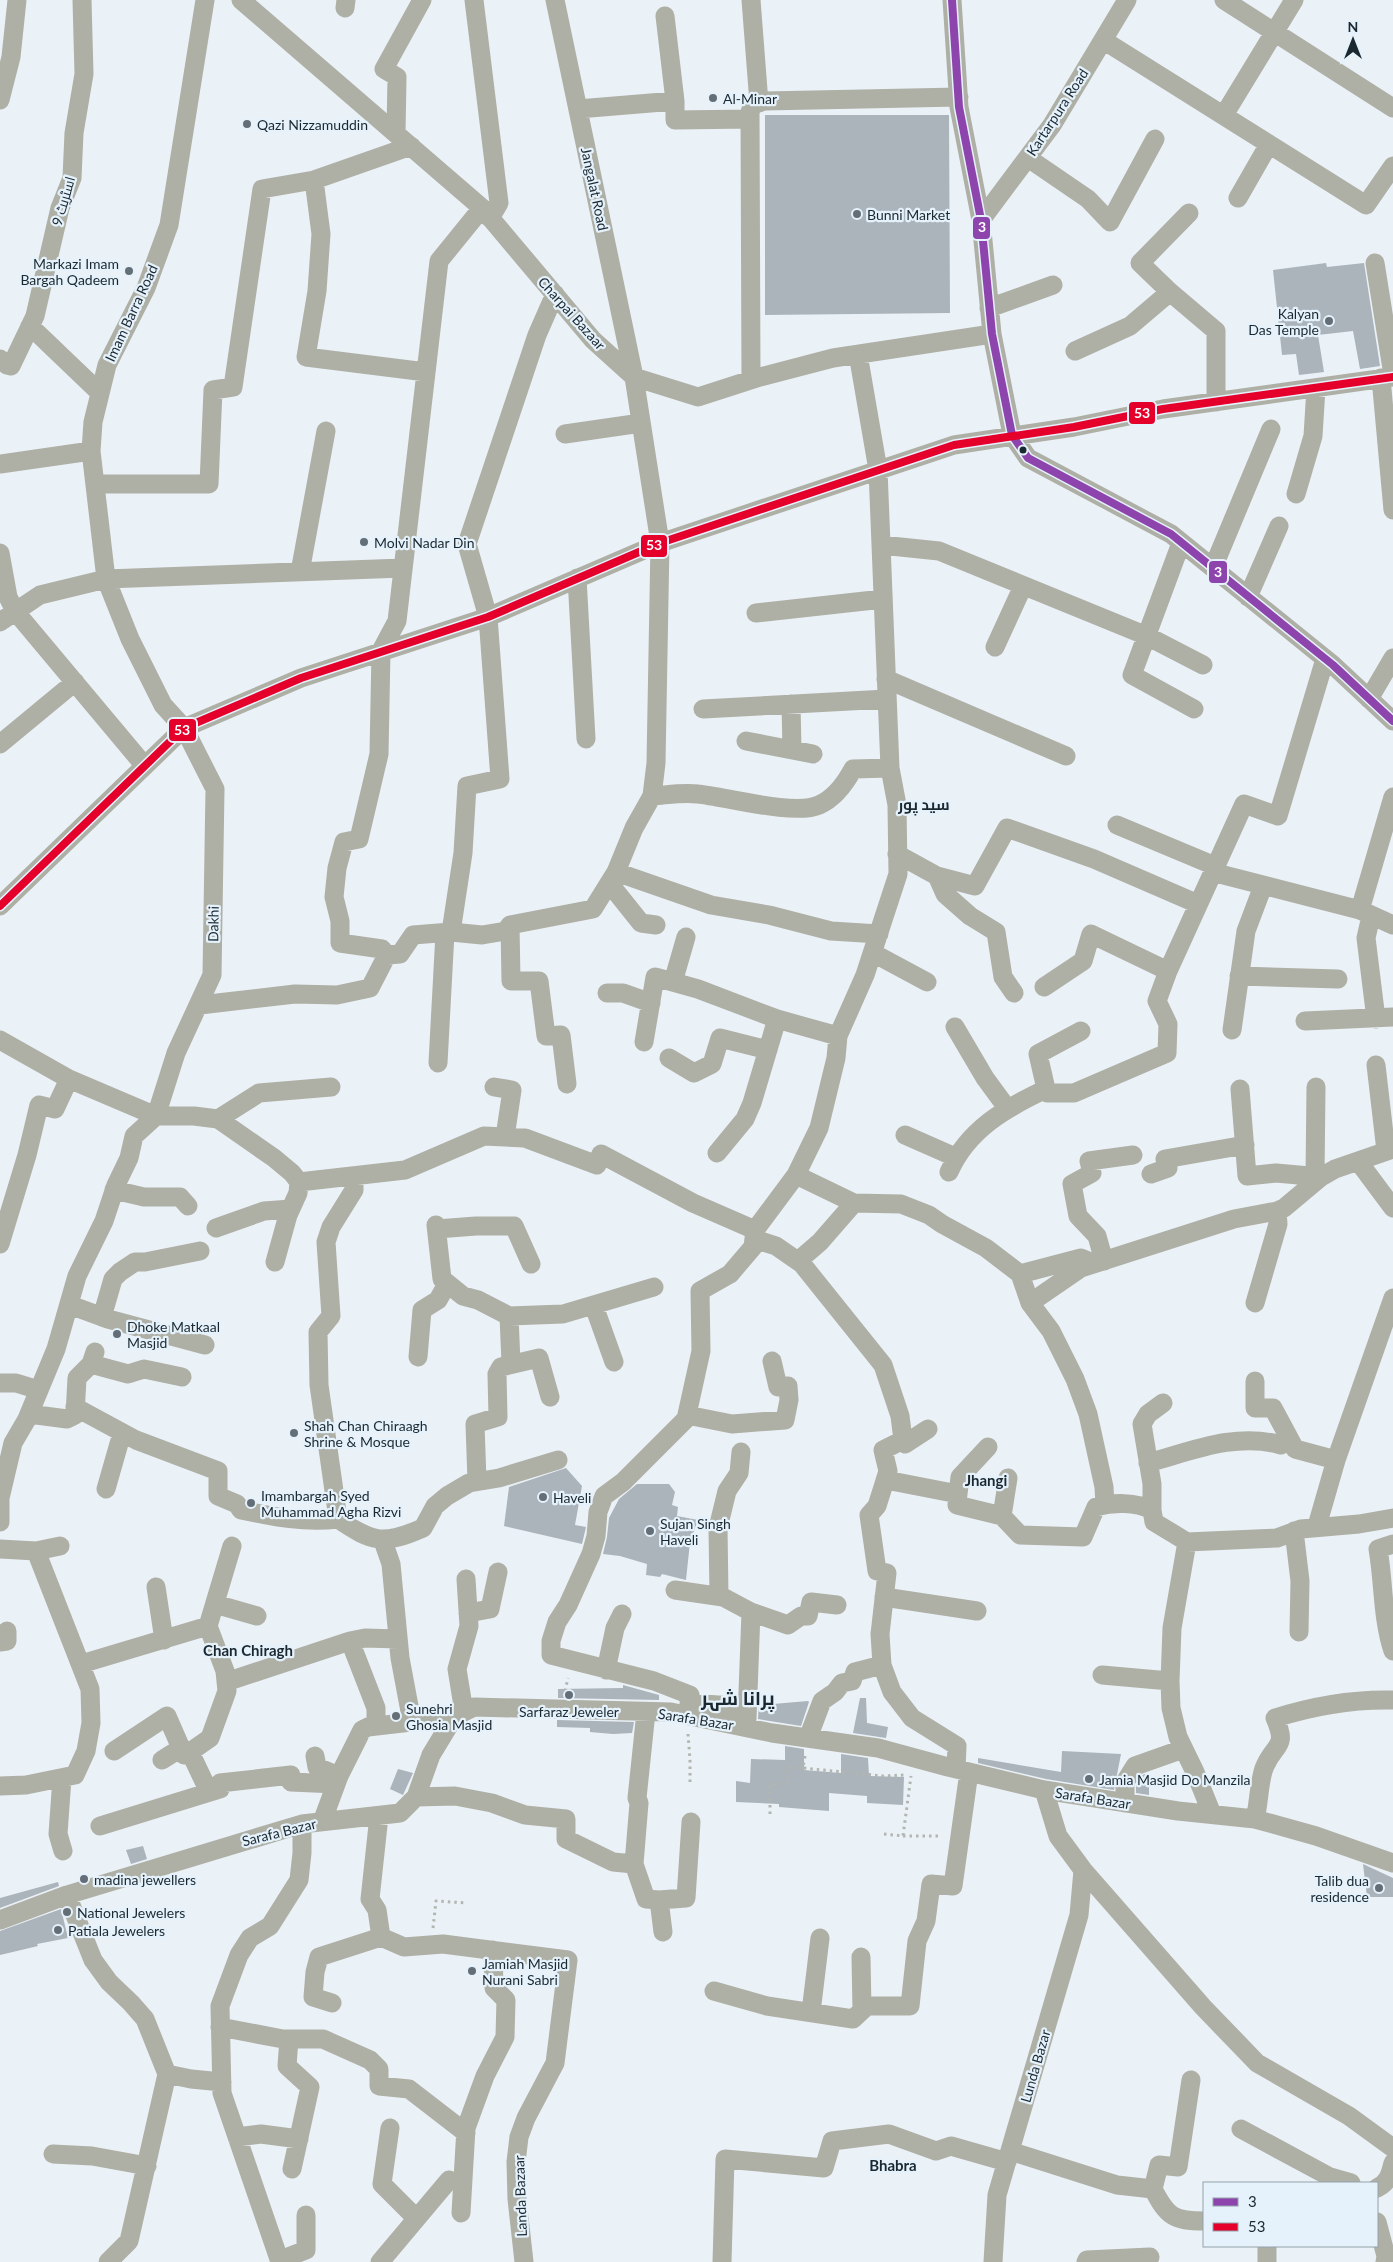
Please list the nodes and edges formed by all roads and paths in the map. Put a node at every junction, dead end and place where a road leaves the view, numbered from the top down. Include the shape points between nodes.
1 (17, 0) edge
2 (82, 0) edge
3 (205, 0) edge
4 (241, 0) edge
5 (422, 0) edge
6 (474, 0) edge
7 (555, 0) edge
8 (751, 0) edge
9 (952, 0) edge
10 (1127, 0) edge
11 (1224, 0) edge
12 (1294, 0) edge
13 (665, 16) dead end
14 (1274, 32) junction
15 (1103, 40) junction
16 (0, 100) edge
17 (675, 101) junction
18 (759, 102) junction
19 (958, 102) junction
20 (1393, 108) edge
21 (578, 109) junction
22 (1224, 115) junction
23 (750, 119) junction
24 (396, 133) junction
25 (1155, 139) dead end
26 (1269, 144) junction
27 (411, 146) junction
28 (1028, 158) junction
29 (1392, 168) edge
30 (314, 180) junction
31 (1238, 198) dead end
32 (486, 213) junction
33 (1189, 213) dead end
34 (981, 220) junction
35 (1375, 263) dead end
36 (1053, 285) dead end
37 (1170, 292) junction
38 (555, 294) junction
39 (989, 308) junction
40 (30, 326) junction
41 (992, 334) junction
42 (1076, 351) dead end
43 (858, 354) junction
44 (6, 363) edge
45 (426, 372) junction
46 (634, 377) junction
47 (1389, 377) edge
48 (756, 379) junction
49 (1316, 388) junction
50 (100, 393) junction
51 (1216, 402) junction
52 (641, 423) junction
53 (1271, 429) dead end
54 (326, 431) dead end
55 (565, 434) dead end
56 (1012, 435) junction
57 (91, 451) junction
58 (0, 464) edge
59 (878, 470) junction
60 (95, 484) junction
61 (1296, 494) dead end
62 (1393, 510) edge
63 (1279, 526) dead end
64 (660, 542) junction
65 (1181, 542) junction
66 (881, 545) junction
67 (0, 553) edge
68 (403, 568) junction
69 (1213, 568) junction
70 (300, 572) junction
71 (577, 578) junction
72 (106, 579) junction
73 (1023, 586) junction
74 (1248, 597) junction
75 (883, 599) junction
76 (15, 611) junction
77 (756, 613) dead end
78 (488, 618) junction
79 (0, 622) edge
80 (1147, 636) junction
81 (995, 647) dead end
82 (381, 651) junction
83 (1393, 658) edge
84 (1325, 659) junction
85 (1203, 665) dead end
86 (886, 679) junction
87 (75, 682) junction
88 (887, 699) junction
89 (1369, 699) junction
90 (791, 704) junction
91 (704, 709) dead end
92 (1194, 709) dead end
93 (1393, 721) edge
94 (184, 728) junction
95 (586, 740) dead end
96 (746, 741) dead end
97 (0, 744) edge
98 (792, 750) junction
99 (813, 754) dead end
100 (1066, 756) dead end
101 (144, 765) junction
102 (890, 768) junction
103 (652, 796) junction
104 (1393, 797) edge
105 (1117, 825) dead end
106 (897, 854) junction
107 (1214, 869) junction
108 (937, 876) junction
109 (613, 878) junction
110 (1264, 886) junction
111 (1198, 904) junction
112 (0, 906) edge
113 (1366, 913) junction
114 (510, 925) junction
115 (656, 925) dead end
116 (1393, 925) edge
117 (448, 933) junction
118 (879, 934) junction
119 (686, 937) dead end
120 (873, 953) junction
121 (387, 955) junction
122 (1168, 971) junction
123 (1239, 976) junction
124 (1338, 979) dead end
125 (672, 982) junction
126 (927, 982) dead end
127 (1044, 987) dead end
128 (607, 993) dead end
129 (1014, 993) dead end
130 (651, 1003) junction
131 (200, 1005) junction
132 (1385, 1018) edge
133 (777, 1019) junction
134 (1305, 1021) dead end
135 (956, 1027) dead end
136 (1232, 1030) dead end
137 (1081, 1031) dead end
138 (838, 1036) junction
139 (0, 1040) edge
140 (644, 1042) dead end
141 (768, 1050) junction
142 (669, 1058) dead end
143 (438, 1063) dead end
144 (1376, 1065) dead end
145 (69, 1080) junction
146 (567, 1084) dead end
147 (331, 1086) dead end
148 (1316, 1086) dead end
149 (494, 1087) dead end
150 (1046, 1089) junction
151 (1240, 1089) dead end
152 (1007, 1108) junction
153 (156, 1116) junction
154 (218, 1119) junction
155 (905, 1135) dead end
156 (506, 1137) junction
157 (1245, 1145) junction
158 (1390, 1150) edge
159 (717, 1154) dead end
160 (1133, 1155) dead end
161 (1358, 1161) junction
162 (1151, 1174) dead end
163 (796, 1175) junction
164 (354, 1176) junction
165 (1318, 1177) junction
166 (298, 1182) junction
167 (114, 1190) junction
168 (854, 1203) junction
169 (188, 1206) dead end
170 (291, 1208) junction
171 (1393, 1208) edge
172 (1276, 1211) junction
173 (216, 1228) dead end
174 (754, 1234) junction
175 (0, 1244) edge
176 (200, 1251) dead end
177 (798, 1261) junction
178 (275, 1262) dead end
179 (1099, 1262) junction
180 (531, 1264) dead end
181 (1020, 1274) junction
182 (447, 1284) junction
183 (654, 1287) dead end
184 (1393, 1298) edge
185 (1030, 1303) junction
186 (1255, 1303) dead end
187 (70, 1305) junction
188 (594, 1306) junction
189 (508, 1316) junction
190 (102, 1317) junction
191 (1388, 1330) edge
192 (205, 1345) dead end
193 (418, 1358) dead end
194 (772, 1361) dead end
195 (614, 1362) dead end
196 (511, 1363) junction
197 (182, 1377) dead end
198 (1255, 1381) dead end
199 (0, 1383) edge
200 (39, 1390) junction
201 (550, 1397) dead end
202 (1163, 1403) dead end
203 (75, 1407) junction
204 (29, 1414) junction
205 (687, 1415) junction
206 (928, 1429) dead end
207 (122, 1433) junction
208 (903, 1440) junction
209 (1281, 1445) dead end
210 (988, 1447) dead end
211 (741, 1452) dead end
212 (558, 1460) dead end
213 (1336, 1460) junction
214 (1148, 1463) junction
215 (1008, 1478) dead end
216 (886, 1480) junction
217 (477, 1481) junction
218 (106, 1489) dead end
219 (958, 1494) junction
220 (1105, 1504) junction
221 (1152, 1510) junction
222 (1002, 1516) junction
223 (1393, 1518) edge
224 (338, 1519) junction
225 (0, 1522) edge
226 (1317, 1526) junction
227 (1294, 1531) junction
228 (384, 1541) junction
229 (1187, 1542) junction
230 (1393, 1544) edge
231 (60, 1546) dead end
232 (232, 1546) dead end
233 (0, 1549) edge
234 (36, 1551) junction
235 (498, 1572) dead end
236 (466, 1579) dead end
237 (156, 1587) dead end
238 (675, 1590) dead end
239 (719, 1596) junction
240 (884, 1597) junction
241 (215, 1604) junction
242 (837, 1605) dead end
243 (977, 1611) dead end
244 (751, 1612) junction
245 (468, 1613) junction
246 (622, 1614) dead end
247 (257, 1616) dead end
248 (208, 1626) junction
249 (1299, 1632) dead end
250 (398, 1639) junction
251 (164, 1640) junction
252 (350, 1641) junction
253 (1393, 1651) edge
254 (572, 1661) junction
255 (81, 1664) junction
256 (882, 1665) junction
257 (606, 1670) junction
258 (1102, 1675) dead end
259 (1170, 1681) junction
260 (226, 1682) junction
261 (1393, 1700) edge
262 (747, 1707) junction
263 (561, 1709) junction
264 (646, 1712) junction
265 (459, 1715) junction
266 (690, 1716) junction
267 (412, 1722) junction
268 (376, 1726) junction
269 (746, 1727) junction
270 (808, 1738) junction
271 (1183, 1748) junction
272 (185, 1750) junction
273 (114, 1751) dead end
274 (315, 1756) dead end
275 (162, 1760) dead end
276 (803, 1768) junction
277 (963, 1771) junction
278 (62, 1778) junction
279 (338, 1780) junction
280 (690, 1783) dead end
281 (0, 1786) edge
282 (1044, 1790) junction
283 (209, 1792) junction
284 (416, 1797) junction
285 (1125, 1803) junction
286 (770, 1814) dead end
287 (1212, 1814) junction
288 (379, 1816) junction
289 (1255, 1820) junction
290 (322, 1822) junction
291 (691, 1822) dead end
292 (302, 1824) junction
293 (100, 1826) dead end
294 (884, 1834) dead end
295 (902, 1836) junction
296 (940, 1836) dead end
297 (63, 1851) dead end
298 (1393, 1863) edge
299 (634, 1864) junction
300 (1083, 1870) junction
301 (67, 1895) junction
302 (659, 1900) junction
303 (467, 1903) dead end
304 (0, 1920) edge
305 (663, 1932) dead end
306 (381, 1937) junction
307 (820, 1938) dead end
308 (431, 1946) junction
309 (493, 1950) junction
310 (860, 1957) dead end
311 (714, 1991) dead end
312 (332, 2003) dead end
313 (862, 2010) junction
314 (811, 2012) junction
315 (220, 2027) junction
316 (289, 2039) junction
317 (167, 2074) junction
318 (1191, 2080) dead end
319 (222, 2082) junction
320 (390, 2128) dead end
321 (1241, 2129) dead end
322 (466, 2133) junction
323 (237, 2137) junction
324 (299, 2139) junction
325 (1393, 2148) edge
326 (53, 2154) dead end
327 (1009, 2157) junction
328 (1393, 2163) edge
329 (147, 2166) junction
330 (292, 2169) dead end
331 (449, 2180) dead end
332 (1348, 2182) edge
333 (1378, 2188) edge
334 (1153, 2189) junction
335 (461, 2213) dead end
336 (306, 2215) dead end
337 (416, 2218) junction
338 (1203, 2221) edge
339 (1378, 2227) edge
340 (1267, 2247) edge
341 (1150, 2257) dead end
342 (280, 2261) edge
343 (108, 2262) edge
344 (380, 2262) edge
345 (524, 2262) edge
346 (722, 2262) edge
347 (993, 2262) edge
348 (1086, 2262) edge
349 (1267, 2262) edge
350 (1385, 2262) edge

1 - 16 street via 12,57
2 - 40 street, اسٹریٹ 9 via 84,74 74,133 72,178 60,208
3 - 50 street, Imam Barra Road via 169,225 146,288 107,365
4 - 24 street, Charpai Bazaar
5 - 24 street via 384,69 397,77
6 - 32 street via 499,203
7 - 21 street, Jangalat Road
8 - 18 street
9 - 19 street
10 - 15 street, Kartarpura Road
11 - 14 street
12 - 14 street
13 - 17 street
14 - 20 street
14 - 22 street
15 - 22 street
15 - 28 street, Kartarpura Road
17 - 21 street
17 - 23 street via 675,120
18 - 19 street
18 - 23 street via 753,104
19 - 34 street
19 - 48 street via 759,110
21 - 46 street, Jangalat Road
22 - 26 street
23 - 48 street
24 - 27 street, Charpai Bazaar
25 - 28 street via 1110,222 1088,200
26 - 29 street via 1366,205
26 - 31 street
27 - 30 street
27 - 32 street, Charpai Bazaar
28 - 34 street, Kartarpura Road
30 - 45 street via 320,234 317,291 306,357
30 - 60 street via 262,189 233,387 213,390 209,484
32 - 38 street, Charpai Bazaar
32 - 45 street via 440,261
33 - 37 street via 1140,263
34 - 39 street
35 - 47 street
36 - 39 street
37 - 42 street via 1130,326
37 - 51 street via 1216,331
38 - 46 street, Charpai Bazaar via 594,340
38 - 78 street via 537,335 467,544
39 - 41 street
40 - 44 street, اسٹریٹ 9
40 - 50 street
41 - 43 street, Charpai Bazaar
41 - 56 street
43 - 48 street, Charpai Bazaar
43 - 59 street
45 - 68 street
46 - 48 street, Charpai Bazaar via 698,397
46 - 52 street, Jangalat Road
47 - 49 street
47 - 62 street
49 - 51 street
49 - 61 street via 1313,436
50 - 57 street, Imam Barra Road
51 - 56 street
52 - 55 street
52 - 64 street, Jangalat Road
53 - 69 street
54 - 70 street
56 - 59 street via 954,445
56 - 65 street via 1028,458
57 - 58 street
57 - 60 street, Imam Barra Road
59 - 64 street
59 - 66 street
60 - 72 street, Imam Barra Road
63 - 74 street
64 - 71 street
64 - 103 street, Jangalat Road via 656,763
65 - 69 street
65 - 80 street
66 - 73 street via 939,551
66 - 75 street
67 - 76 street via 8,597
68 - 70 street
68 - 82 street via 397,621
69 - 74 street
70 - 72 street
71 - 78 street
71 - 95 street
72 - 76 street via 40,596
72 - 94 street, Imam Barra Road via 130,639 163,705
73 - 80 street
73 - 81 street
74 - 84 street
75 - 77 street
75 - 86 street
76 - 79 street
76 - 87 street
78 - 82 street
78 - 117 street via 500,779 467,786 463,853
80 - 85 street
80 - 92 street via 1132,675
82 - 94 street via 301,678
82 - 121 street via 379,754 359,840 344,842 334,897 340,921 340,943 382,949
83 - 89 street
84 - 89 street
84 - 107 street via 1278,816 1244,804
86 - 88 street
86 - 100 street
87 - 97 street
87 - 101 street
88 - 90 street
88 - 102 street
89 - 93 street
90 - 91 street
90 - 98 street
94 - 101 street
94 - 131 street, Dakhi via 215,789 212,975
96 - 98 street
98 - 99 street
101 - 112 street
102 - 103 street via 853,769 832,797 818,806 790,809 695,793
102 - 106 street via 897,805
103 - 109 street via 634,828
104 - 113 street
105 - 107 street
106 - 108 street
106 - 118 street via 898,874
107 - 110 street
107 - 111 street
108 - 111 street via 975,886 1007,828 1094,859
108 - 129 street via 946,894 970,916 996,932 1003,977
109 - 114 street via 593,910
109 - 115 street via 640,923
109 - 118 street via 711,905 769,915 831,931
110 - 113 street
110 - 123 street via 1246,932
111 - 122 street
113 - 116 street
113 - 132 street via 1366,938
114 - 117 street via 506,931
114 - 146 street via 511,981 540,981 546,1036 561,1035
117 - 121 street via 413,935 400,954
117 - 143 street
118 - 120 street
119 - 125 street
120 - 126 street
120 - 138 street
121 - 131 street via 370,988 337,995 295,994
122 - 127 street via 1091,934 1083,962
122 - 150 street via 1157,1001 1168,1024 1167,1053 1074,1093 1046,1093
123 - 124 street
123 - 136 street
125 - 130 street via 655,977
125 - 133 street
128 - 130 street via 623,993
130 - 140 street
131 - 153 street, Dakhi via 176,1054
132 - 134 street
133 - 138 street
133 - 141 street
135 - 152 street via 985,1078
137 - 150 street via 1038,1054
138 - 163 street via 819,1128
139 - 145 street
141 - 142 street via 720,1038 712,1064 694,1073
141 - 159 street via 745,1119
144 - 158 street
145 - 153 street
145 - 175 street via 55,1108 39,1105
147 - 154 street via 259,1093
148 - 165 street
149 - 156 street via 512,1090
150 - 152 street
151 - 157 street
152 - 155 street via 974,1134 952,1164
153 - 154 street
153 - 167 street via 134,1136 129,1158
154 - 166 street via 292,1173
156 - 164 street via 484,1136 405,1170
156 - 174 street via 525,1138 597,1165 601,1154
157 - 162 street via 1165,1159 1168,1168
157 - 165 street via 1247,1176 1276,1173
158 - 161 street
160 - 179 street via 1089,1160 1092,1173 1072,1184 1078,1216 1097,1236
161 - 165 street
161 - 171 street
163 - 168 street
163 - 174 street
164 - 166 street
164 - 224 street via 354,1190 331,1227 326,1242 331,1316 318,1332 320,1385
165 - 172 street via 1284,1208
166 - 170 street via 298,1193
167 - 169 street via 144,1197 180,1197
167 - 187 street via 104,1221 78,1276
168 - 177 street via 820,1242
168 - 181 street via 901,1204 929,1215 986,1248
170 - 173 street via 264,1211
170 - 178 street
172 - 179 street via 1234,1219
172 - 186 street via 1278,1224
174 - 177 street
174 - 205 street via 753,1247 730,1274 700,1291 701,1351
176 - 190 street via 135,1262 120,1272 113,1279
177 - 208 street via 883,1365 900,1416
179 - 181 street via 1081,1258
179 - 185 street via 1081,1268
180 - 182 street via 514,1226 437,1227 442,1280
181 - 185 street
182 - 189 street via 463,1296
182 - 193 street via 438,1300 422,1310
183 - 188 street
184 - 191 street
185 - 220 street via 1051,1332 1076,1378 1092,1432
187 - 190 street
187 - 200 street
188 - 189 street via 563,1314
188 - 195 street
189 - 196 street
190 - 192 street
191 - 213 street
194 - 205 street via 778,1387 788,1386 785,1420 732,1424
196 - 201 street via 539,1358
196 - 217 street via 501,1367 497,1374 498,1417 474,1424
197 - 203 street via 144,1369 128,1374 93,1358 77,1378
198 - 213 street via 1255,1408 1273,1408 1295,1449
199 - 200 street via 16,1383
200 - 204 street
202 - 214 street via 1148,1414 1142,1424
203 - 204 street via 75,1415 67,1419
203 - 207 street
204 - 225 street via 13,1443 0,1498
205 - 254 street via 623,1482 604,1496 591,1554 551,1641 551,1655
206 - 208 street via 905,1444
207 - 218 street
207 - 224 street via 168,1454 218,1471 218,1496 237,1504 241,1510 318,1521
208 - 216 street via 883,1450 888,1472
209 - 214 street via 1241,1439
210 - 219 street via 960,1477
211 - 239 street via 738,1473 726,1491 718,1528
212 - 217 street via 499,1478
213 - 226 street
214 - 221 street
215 - 222 street
216 - 219 street
216 - 240 street via 878,1506 869,1515 877,1571 887,1573
217 - 228 street via 469,1482 435,1506 423,1528
219 - 222 street via 957,1505
220 - 221 street via 1132,1504
220 - 222 street via 1096,1507 1083,1537 1020,1535
221 - 229 street via 1154,1522
223 - 226 street
224 - 228 street via 359,1534
226 - 227 street
227 - 229 street via 1276,1538
227 - 249 street via 1300,1581
228 - 250 street via 391,1564
229 - 259 street via 1172,1628
230 - 253 street via 1378,1549 1384,1613
231 - 234 street
232 - 241 street
233 - 234 street
234 - 255 street
235 - 245 street via 490,1609
236 - 245 street
237 - 251 street
238 - 239 street
239 - 244 street
240 - 243 street
240 - 256 street via 880,1634
241 - 247 street
241 - 248 street
242 - 244 street via 811,1602 808,1616 801,1616 788,1625
244 - 262 street
245 - 265 street via 469,1626 457,1669
246 - 257 street
248 - 251 street
248 - 260 street
250 - 252 street
250 - 267 street
251 - 255 street
252 - 260 street
252 - 268 street via 376,1708
254 - 257 street
254 - 263 path
255 - 278 street via 90,1689 91,1723 86,1751 76,1775
256 - 270 street via 855,1672 852,1681 842,1683 822,1700
256 - 277 street via 892,1692 912,1718 957,1746
257 - 262 street via 654,1681 690,1695 689,1703
258 - 259 street
259 - 271 street via 1171,1708
260 - 272 street via 227,1691 210,1738
261 - 289 street via 1368,1700 1298,1711 1275,1718 1281,1733 1277,1749 1264,1767
262 - 269 street
263 - 264 street, Sarafa Bazar
263 - 265 street, Sarafa Bazar via 474,1707
264 - 266 street, Sarafa Bazar
264 - 299 street
265 - 267 street
265 - 284 street, Sarafa Bazar via 431,1755
266 - 269 street, Sarafa Bazar
266 - 280 path via 687,1733
267 - 268 street
268 - 279 street via 368,1727 358,1735
269 - 270 street, Sarafa Bazar
270 - 276 path
270 - 277 street, Sarafa Bazar via 878,1748
271 - 285 street via 1135,1766 1125,1782
271 - 287 street
272 - 273 street via 167,1716
272 - 275 street
272 - 283 street
274 - 279 street via 317,1767
276 - 286 path via 788,1767 787,1784 770,1784
276 - 295 path via 882,1776 912,1775
277 - 282 street, Sarafa Bazar
277 - 313 street via 953,1886 931,1884 926,1921 917,1941 910,2006 867,2006
278 - 281 street
278 - 297 street via 58,1834
279 - 283 street via 291,1782 291,1774 220,1783 220,1789
279 - 290 street
282 - 285 street, Sarafa Bazar
282 - 300 street via 1058,1836
283 - 293 street
284 - 288 street, Sarafa Bazar via 400,1813
284 - 299 street via 455,1796 492,1803 525,1815 566,1819 566,1839 613,1862
285 - 287 street, Sarafa Bazar
287 - 289 street, Sarafa Bazar
288 - 290 street, Sarafa Bazar
288 - 306 street via 370,1899 376,1910
289 - 298 street, Sarafa Bazar via 1316,1836
290 - 292 street, Sarafa Bazar
291 - 302 street via 686,1898
292 - 301 street, Sarafa Bazar
292 - 315 street via 299,1880 270,1926 250,1938 239,1955 220,2006
294 - 295 path
295 - 296 path
299 - 302 street via 646,1899
300 - 325 street via 1203,2007 1257,2063 1349,2116
300 - 327 street, Lunda Bazar via 1079,1916
301 - 304 street, Sarafa Bazar
301 - 317 street via 93,1960 145,2020
302 - 305 street
303 - 308 path via 436,1900
306 - 308 street via 404,1947
306 - 312 street via 319,1957 313,1997
307 - 314 street
308 - 309 street via 443,1944
309 - 322 street via 494,1988 506,2000 505,2037 485,2076
309 - 345 street, Landa Bazaar via 568,1960 555,2063 519,2136 517,2199
310 - 313 street
311 - 314 street via 767,2006
313 - 314 street via 853,2018
315 - 316 street
315 - 319 street
316 - 322 street via 323,2039 370,2060 379,2069 379,2086 409,2089
316 - 324 street via 287,2066 310,2087
317 - 319 street
317 - 329 street
318 - 334 street via 1178,2166 1159,2165
319 - 323 street via 222,2094
320 - 337 street via 382,2184
321 - 332 street via 1330,2177
322 - 335 street
323 - 324 street via 261,2134
323 - 342 street
324 - 330 street
326 - 329 street via 92,2156
327 - 334 street via 1117,2186
327 - 346 street via 951,2146 936,2151 889,2134 832,2140 824,2168 725,2159
327 - 347 street, Lunda Bazar via 997,2195
328 - 333 street via 1385,2184
329 - 343 street via 129,2242
331 - 337 street
334 - 338 street via 1171,2216 1183,2221
336 - 342 street via 306,2250
337 - 344 street
339 - 350 street
340 - 349 street
341 - 348 street

